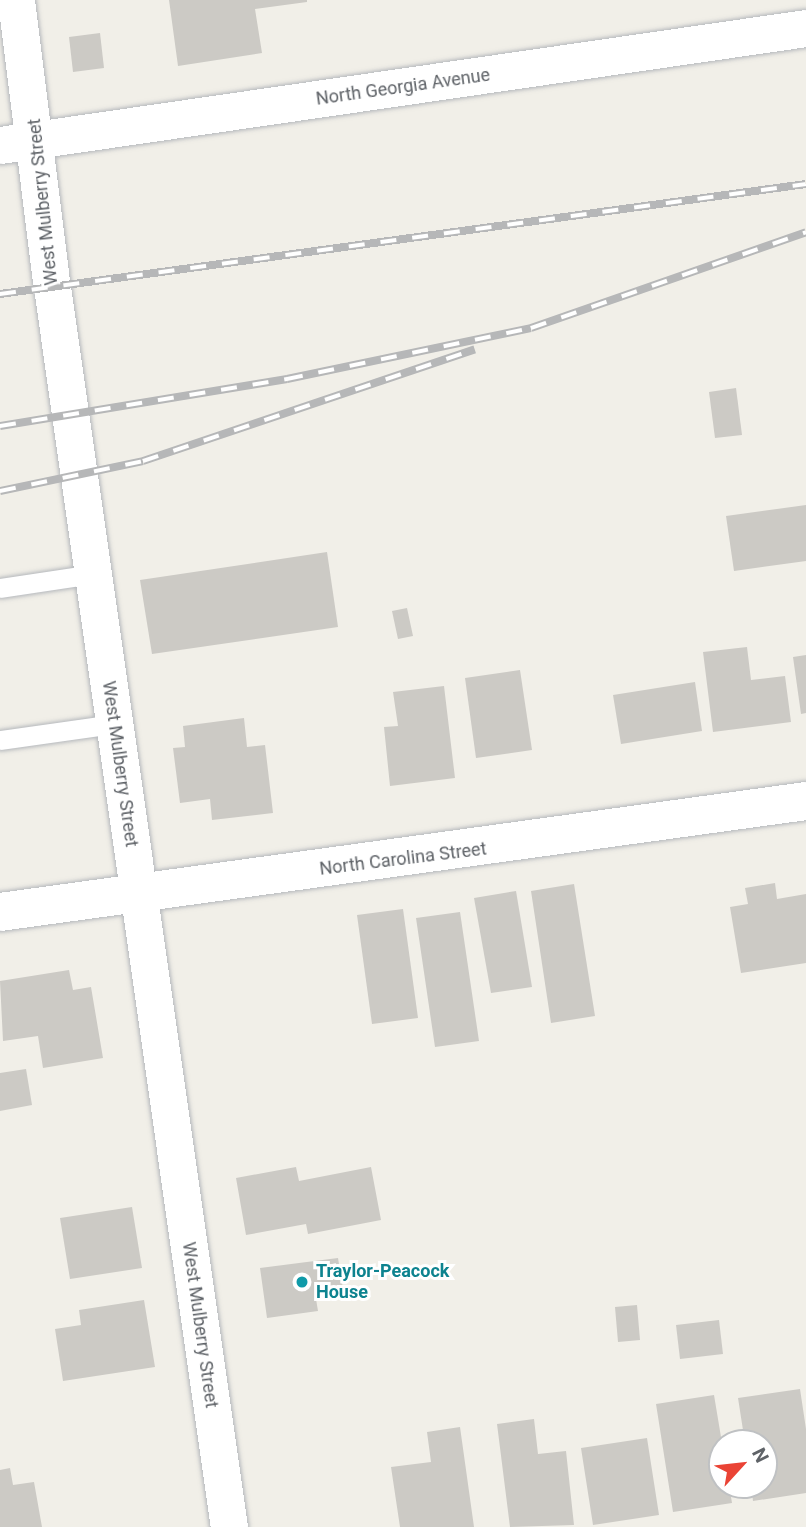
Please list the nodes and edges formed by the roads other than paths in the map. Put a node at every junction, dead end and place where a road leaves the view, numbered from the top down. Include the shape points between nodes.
1 (16, 0) edge
2 (806, 28) edge
3 (37, 140) junction
4 (0, 145) edge
5 (93, 574) junction
6 (0, 588) edge
7 (114, 724) junction
8 (0, 740) edge
9 (806, 801) edge
10 (138, 893) junction
11 (0, 912) edge
12 (229, 1527) edge

1 - 3 street, West Mulberry Street
2 - 3 street, North Georgia Avenue
3 - 4 street, North Georgia Avenue
3 - 5 street, West Mulberry Street via 52,287
5 - 6 lane
5 - 7 street, West Mulberry Street
7 - 8 lane
7 - 10 street, West Mulberry Street
9 - 10 street, North Carolina Street
10 - 11 street, North Carolina Street
10 - 12 street, West Mulberry Street

